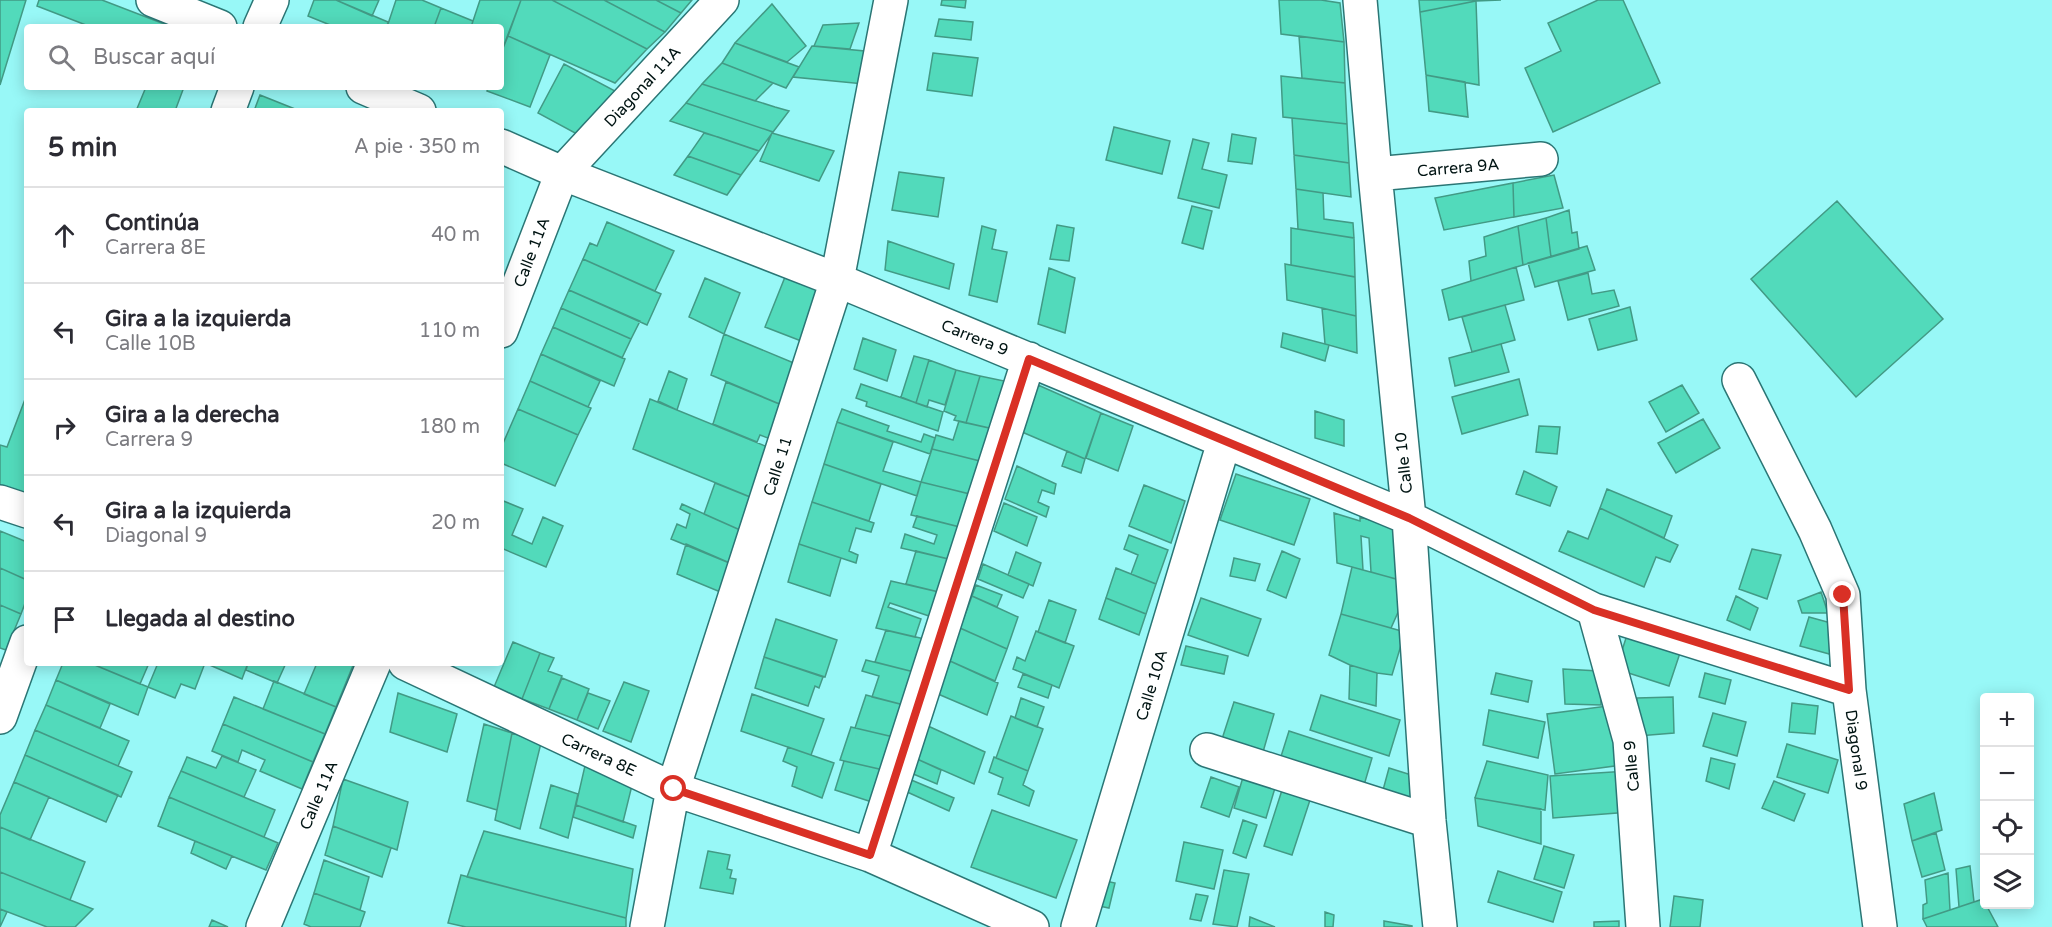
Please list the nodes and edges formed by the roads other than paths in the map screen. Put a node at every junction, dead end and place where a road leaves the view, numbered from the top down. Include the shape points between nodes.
1 (153, 0) edge
2 (272, 0) edge
3 (722, 0) edge
4 (891, 0) edge
5 (1360, 0) edge
6 (213, 24) edge
7 (261, 24) edge
8 (236, 90) edge
9 (370, 90) edge
10 (229, 108) edge
11 (411, 108) edge
12 (504, 147) edge
13 (1540, 159) dead end
14 (562, 172) junction
15 (1375, 174) junction
16 (837, 280) junction
17 (504, 324) edge
18 (1029, 359) junction
19 (1738, 380) dead end
20 (1224, 442) junction
21 (0, 502) edge
22 (24, 511) edge
23 (1409, 518) junction
24 (1594, 610) junction
25 (24, 650) edge
26 (373, 666) edge
27 (411, 666) edge
28 (1849, 690) junction
29 (0, 717) edge
30 (1207, 750) dead end
31 (674, 789) junction
32 (1429, 821) junction
33 (870, 855) junction
34 (263, 927) edge
35 (646, 927) edge
36 (1032, 927) edge
37 (1078, 927) edge
38 (1440, 927) edge
39 (1643, 927) edge
40 (1880, 927) edge

1 - 6 street
2 - 7 street
3 - 14 street, Diagonal 11A
4 - 16 street, Calle 11
5 - 15 street, Calle 10
8 - 10 street
9 - 11 street
12 - 14 street, Carrera 9
13 - 15 street, Carrera 9A
14 - 16 street, Carrera 9
14 - 17 street, Calle 11A
15 - 23 street, Calle 10
16 - 18 street, Carrera 9
16 - 31 street, Calle 11
18 - 20 street, Carrera 9
18 - 33 street
19 - 28 street, Diagonal 9 via 1815,530 1843,595
20 - 23 street, Carrera 9
20 - 37 street, Calle 10A
21 - 22 street
23 - 24 street, Carrera 9
23 - 32 street, Calle 10
24 - 28 street, Carrera 9
24 - 39 street, Calle 9 via 1629,740
25 - 29 street
26 - 34 street, Calle 11A
27 - 31 street, Carrera 8E
28 - 40 street, Diagonal 9
30 - 32 street
31 - 33 street, Carrera 8E
31 - 35 street, Calle 11
32 - 38 street, Calle 10
33 - 36 street, Carrera 8E

